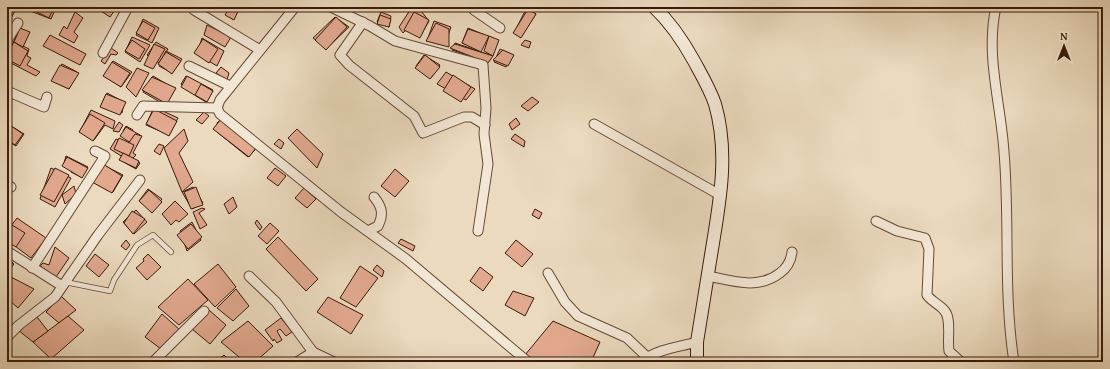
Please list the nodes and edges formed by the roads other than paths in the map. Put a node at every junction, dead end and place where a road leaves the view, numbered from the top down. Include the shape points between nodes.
1 (128, 7) edge
2 (192, 7) edge
3 (295, 7) edge
4 (331, 7) edge
5 (475, 7) edge
6 (654, 7) edge
7 (996, 7) edge
8 (363, 22) junction
9 (18, 23) dead end
10 (500, 28) dead end
11 (7, 40) edge
12 (260, 50) junction
13 (103, 53) dead end
14 (189, 66) dead end
15 (230, 86) junction
16 (7, 91) edge
17 (47, 97) dead end
18 (217, 108) junction
19 (137, 115) dead end
20 (594, 124) dead end
21 (485, 125) junction
22 (95, 151) dead end
23 (140, 180) dead end
24 (720, 195) junction
25 (374, 197) dead end
26 (876, 221) dead end
27 (368, 231) junction
28 (478, 231) dead end
29 (7, 251) edge
30 (171, 252) dead end
31 (792, 252) dead end
32 (32, 268) junction
33 (548, 273) dead end
34 (249, 276) dead end
35 (708, 276) junction
36 (63, 284) junction
37 (204, 311) dead end
38 (7, 337) edge
39 (697, 342) junction
40 (313, 352) junction
41 (644, 359) edge
42 (154, 362) edge
43 (297, 362) edge
44 (334, 362) edge
45 (528, 362) edge
46 (696, 362) edge
47 (961, 362) edge
48 (1014, 362) edge

1 - 13 street
2 - 12 street
3 - 12 street
4 - 8 street
5 - 10 street via 474,10
6 - 24 main road via 685,45 715,104 723,171
7 - 48 street via 994,72 1004,152 1006,298
8 - 21 street via 395,40 483,65
8 - 21 street via 340,55 414,116 423,133 464,117 472,117
9 - 11 street
12 - 15 street
14 - 15 street
15 - 18 street
16 - 17 street via 44,107
18 - 19 street via 143,106
18 - 27 street via 220,114
20 - 24 street
21 - 28 street via 488,164
22 - 32 street via 105,156
23 - 36 street
24 - 35 main road
25 - 27 street via 382,206 382,218 378,226
26 - 47 street via 897,231 925,238 929,249 927,295 947,314 949,351
27 - 45 street via 406,259
29 - 32 street
30 - 36 lane via 153,234 137,245 114,280 110,291
31 - 35 street via 786,268 770,280 760,283
32 - 36 street
33 - 41 street via 564,302 578,316 627,338
34 - 40 street via 276,302
35 - 39 main road
36 - 38 street via 55,297
37 - 42 street
39 - 41 street
39 - 46 main road
40 - 43 street
40 - 44 street

